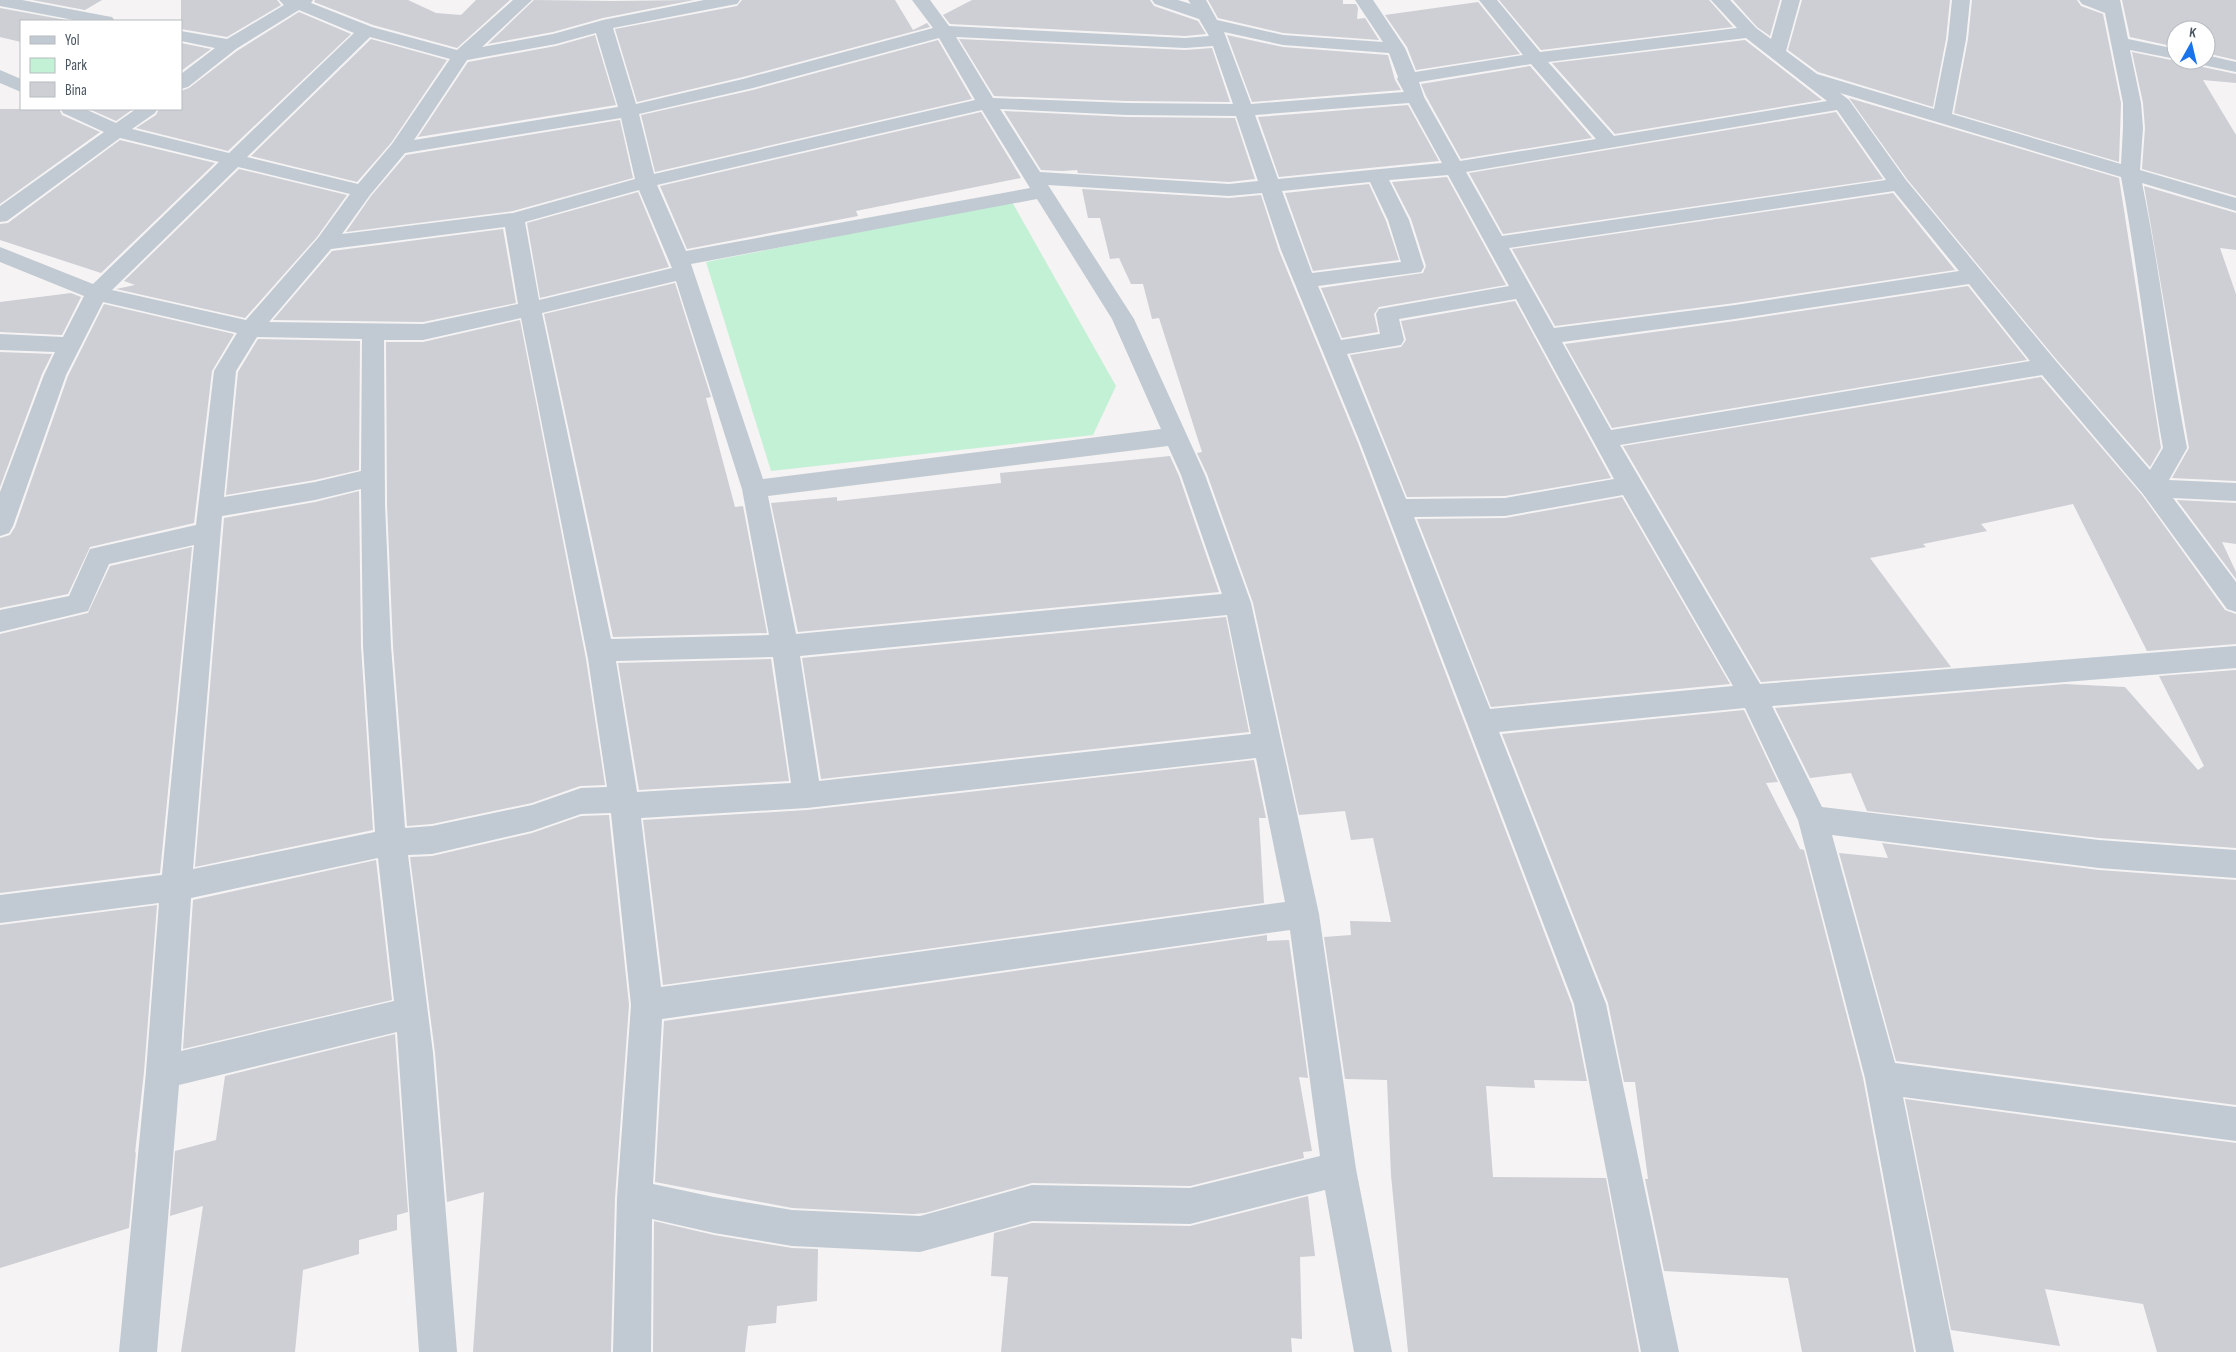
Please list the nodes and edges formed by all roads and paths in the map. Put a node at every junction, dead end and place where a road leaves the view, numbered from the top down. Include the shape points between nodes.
1 (523, 0) edge
2 (731, 0) edge
3 (921, 0) edge
4 (1161, 0) edge
5 (1364, 0) edge
6 (1488, 0) edge
7 (1720, 0) edge
8 (1791, 0) edge
9 (1961, 0) edge
10 (2088, 0) edge
11 (0, 1) edge
12 (297, 1) edge
13 (2112, 5) edge
14 (101, 20) edge
15 (1209, 20) edge
16 (603, 25) junction
17 (944, 30) junction
18 (366, 31) junction
19 (1750, 32) junction
20 (182, 36) edge
21 (2118, 42) junction
22 (230, 45) junction
23 (1396, 48) junction
24 (2166, 52) edge
25 (1776, 53) junction
26 (461, 56) junction
27 (1535, 58) junction
28 (2216, 63) edge
29 (2236, 67) edge
30 (0, 76) edge
31 (1810, 78) junction
32 (1406, 79) junction
33 (182, 82) edge
34 (20, 86) edge
35 (1415, 97) junction
36 (987, 103) junction
37 (1842, 104) junction
38 (72, 110) edge
39 (147, 110) edge
40 (1243, 110) junction
41 (629, 111) junction
42 (1942, 116) junction
43 (119, 132) junction
44 (1609, 142) junction
45 (399, 148) junction
46 (233, 161) junction
47 (1454, 168) junction
48 (2130, 172) junction
49 (1376, 176) junction
50 (646, 182) junction
51 (1899, 184) junction
52 (1038, 185) junction
53 (1270, 186) junction
54 (363, 191) junction
55 (2236, 205) edge
56 (0, 216) edge
57 (514, 219) junction
58 (324, 243) junction
59 (1497, 243) junction
60 (0, 254) edge
61 (682, 266) junction
62 (1974, 276) junction
63 (1305, 281) junction
64 (1522, 291) junction
65 (96, 293) junction
66 (530, 309) junction
67 (251, 329) junction
68 (373, 332) junction
69 (1548, 336) junction
70 (0, 342) edge
71 (70, 345) junction
72 (1332, 348) junction
73 (2047, 366) junction
74 (1176, 436) junction
75 (1606, 439) junction
76 (374, 477) junction
77 (1630, 485) junction
78 (2152, 488) junction
79 (754, 489) junction
80 (2236, 492) edge
81 (1396, 508) junction
82 (209, 521) junction
83 (0, 526) edge
84 (2236, 602) edge
85 (1238, 603) junction
86 (0, 621) edge
87 (785, 646) junction
88 (600, 650) junction
89 (2236, 656) edge
90 (1753, 696) junction
91 (1480, 722) junction
92 (1268, 744) junction
93 (807, 795) junction
94 (624, 800) junction
95 (1813, 819) junction
96 (391, 842) junction
97 (2236, 864) edge
98 (176, 887) junction
99 (0, 909) edge
100 (1303, 914) junction
101 (647, 1005) junction
102 (411, 1013) junction
103 (163, 1072) junction
104 (1882, 1078) junction
105 (2236, 1124) edge
106 (1340, 1169) junction
107 (635, 1198) junction
108 (138, 1352) edge
109 (438, 1352) edge
110 (632, 1352) edge
111 (1373, 1352) edge
112 (1660, 1352) edge
113 (1935, 1352) edge

1 - 26 street
2 - 16 street
3 - 17 street
4 - 15 street
5 - 23 street
6 - 27 street
7 - 19 street
8 - 25 street
9 - 42 street
10 - 13 street
11 - 14 street
12 - 18 street
12 - 22 street
13 - 21 street
15 - 17 street via 1185,43
15 - 23 street via 1284,40
15 - 40 street
16 - 26 street via 556,39
16 - 41 street
17 - 36 street
17 - 41 street via 746,84
18 - 26 street
18 - 46 street
19 - 25 street
19 - 27 street
20 - 22 street
21 - 24 street
21 - 48 street via 2132,103
22 - 33 street
23 - 32 street
25 - 31 street
26 - 45 street
27 - 32 street
27 - 44 street
28 - 29 street
30 - 34 street
31 - 37 street
31 - 42 street
32 - 35 street
35 - 40 street
35 - 47 street
36 - 40 street
36 - 50 street
36 - 52 street
37 - 44 street
37 - 51 street
38 - 43 street
39 - 43 street
40 - 53 street
41 - 45 street
41 - 50 street
42 - 48 street
43 - 46 street
43 - 56 street
44 - 47 street
45 - 54 street
46 - 54 street
46 - 65 street
47 - 49 street
47 - 59 street
48 - 55 street
48 - 78 street via 2144,239 2175,448
49 - 53 street
49 - 63 street via 1390,197 1413,267
50 - 57 street
50 - 61 street
51 - 59 street
51 - 62 street
52 - 53 street via 1229,190
52 - 61 street
52 - 74 street via 1123,319
53 - 63 street
54 - 58 street
57 - 58 street
57 - 66 street
58 - 67 street
59 - 64 street
60 - 65 street
61 - 66 street
61 - 79 street
62 - 69 street
62 - 73 street
63 - 72 street
64 - 69 street
64 - 72 street via 1387,314 1393,340
65 - 67 street
65 - 71 street
66 - 68 street via 423,332
66 - 88 street
67 - 68 street
67 - 82 street via 225,371
68 - 76 street
69 - 75 street
70 - 71 street
71 - 83 street via 55,375
72 - 81 street
73 - 75 street
73 - 78 street
74 - 79 street
74 - 85 street
75 - 77 street
76 - 82 street
76 - 96 street via 377,646
77 - 81 street via 1505,507
77 - 90 street
78 - 80 street
78 - 84 street
79 - 87 street
81 - 91 street
82 - 86 street via 99,556 80,604
82 - 98 street
85 - 87 street
85 - 92 street
87 - 88 street
87 - 93 street
88 - 94 street
89 - 90 street
90 - 91 street
90 - 95 street
91 - 112 street via 1590,1004
92 - 93 street
92 - 100 street
93 - 94 street via 636,806
94 - 96 street via 581,801 532,818 432,840
94 - 101 street
95 - 97 street via 2099,854
95 - 104 street
96 - 98 street
96 - 102 street
98 - 99 street
98 - 103 street
100 - 101 street
100 - 106 street
101 - 107 street
102 - 103 street
102 - 109 street
103 - 108 street
104 - 105 street
104 - 113 street
106 - 107 street via 1190,1206 1032,1203 920,1234 792,1228
106 - 111 street
107 - 110 street

